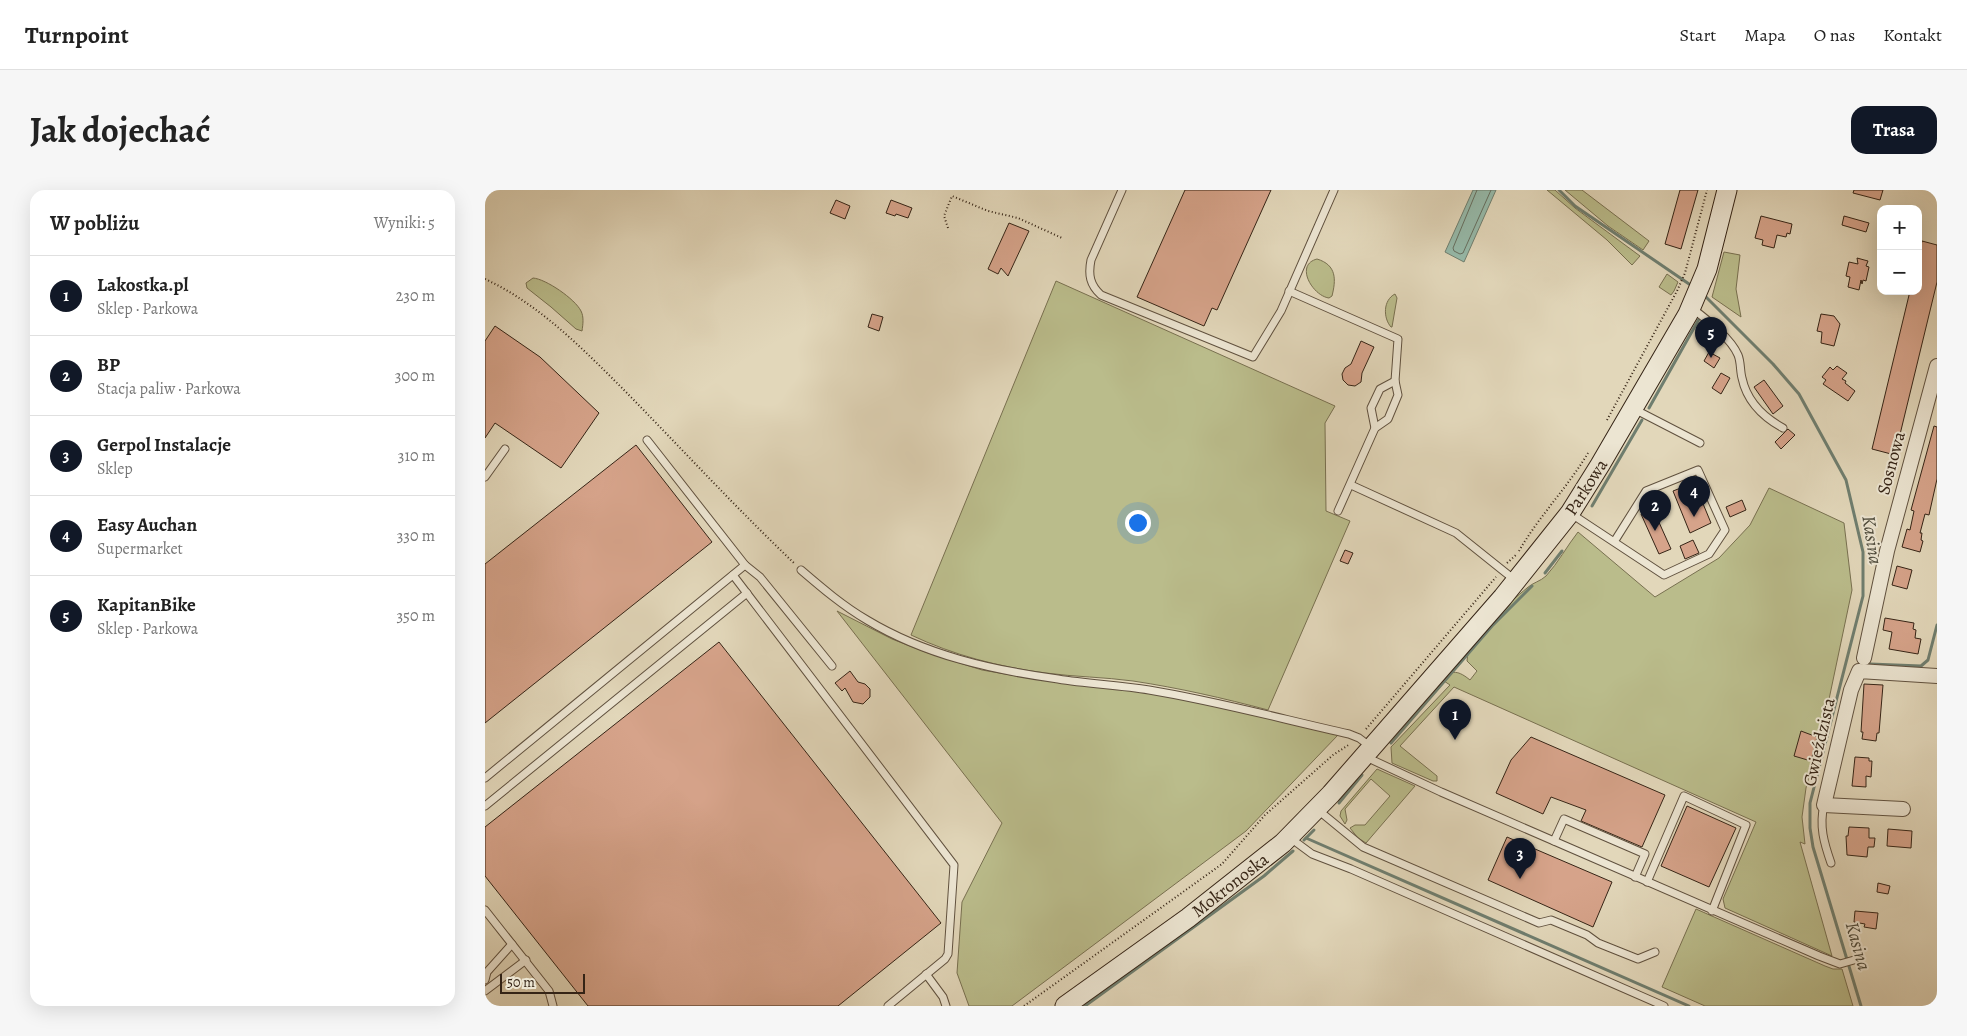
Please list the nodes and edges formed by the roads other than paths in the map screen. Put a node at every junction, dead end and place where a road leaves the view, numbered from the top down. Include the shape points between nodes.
1 (1122, 190) edge
2 (1334, 190) edge
3 (1727, 190) edge
4 (1289, 291) junction
5 (1695, 300) junction
6 (1937, 366) edge
7 (1395, 381) junction
8 (1633, 408) junction
9 (1375, 428) junction
10 (1783, 428) dead end
11 (647, 440) dead end
12 (1700, 443) dead end
13 (505, 449) dead end
14 (485, 477) edge
15 (1351, 485) junction
16 (1338, 511) dead end
17 (1570, 513) junction
18 (1614, 542) junction
19 (745, 565) junction
20 (801, 570) road end
21 (733, 575) junction
22 (1516, 581) junction
23 (747, 593) junction
24 (1861, 665) junction
25 (832, 666) dead end
26 (1937, 676) edge
27 (1367, 746) junction
28 (485, 778) edge
29 (1824, 805) junction
30 (485, 806) edge
31 (1317, 809) junction
32 (1903, 809) dead end
33 (1289, 837) junction
34 (1554, 841) junction
35 (1831, 863) dead end
36 (1635, 877) junction
37 (1647, 882) junction
38 (485, 910) edge
39 (1712, 911) junction
40 (512, 944) junction
41 (1655, 952) dead end
42 (526, 960) junction
43 (1854, 960) dead end
44 (926, 974) junction
45 (485, 980) edge
46 (485, 991) edge
47 (553, 1006) edge
48 (888, 1006) edge
49 (945, 1006) edge
50 (1065, 1006) edge
51 (1664, 1006) edge

1 - 4 lane via 1091,260 1091,280 1101,296 1253,357 1281,311
2 - 4 lane
3 - 5 main road, Parkowa via 1714,244
4 - 7 lane via 1398,339
5 - 8 main road, Parkowa
5 - 10 lane via 1738,355 1743,381 1757,410
6 - 24 street, Sosnowa via 1887,551
7 - 9 lane via 1398,395 1388,419
7 - 9 lane via 1380,389 1371,408
8 - 12 lane
8 - 17 main road, Parkowa
9 - 15 lane
11 - 19 lane
13 - 14 lane
15 - 16 lane
15 - 22 lane via 1456,532
17 - 18 lane
17 - 22 main road, Parkowa
18 - 18 lane via 1664,575 1709,554 1725,530 1698,470 1646,491
19 - 21 lane
19 - 25 lane via 760,577
20 - 27 lane via 868,621 899,637 963,661 1041,677 1177,695
21 - 23 lane
21 - 28 lane
22 - 27 main road, Parkowa
23 - 30 lane
23 - 44 lane via 954,865 948,954
24 - 26 street
24 - 29 street, Gwieździsta via 1851,690
27 - 31 main road, Mokronoska
27 - 34 lane via 1441,792
29 - 32 street, Gwieździsta
29 - 35 lane via 1823,840
31 - 33 main road, Mokronoska
31 - 41 lane via 1363,847 1539,923 1551,920 1637,959
33 - 50 main road, Mokronoska via 1187,918
33 - 51 lane via 1311,854
34 - 36 lane
34 - 36 lane via 1564,819 1645,854
36 - 37 lane
37 - 39 lane
37 - 39 lane via 1684,796 1746,825
38 - 40 lane
39 - 43 lane via 1840,964
40 - 42 lane
40 - 45 lane via 487,972
42 - 46 lane
42 - 47 lane via 549,991
44 - 48 lane
44 - 49 lane via 943,997

